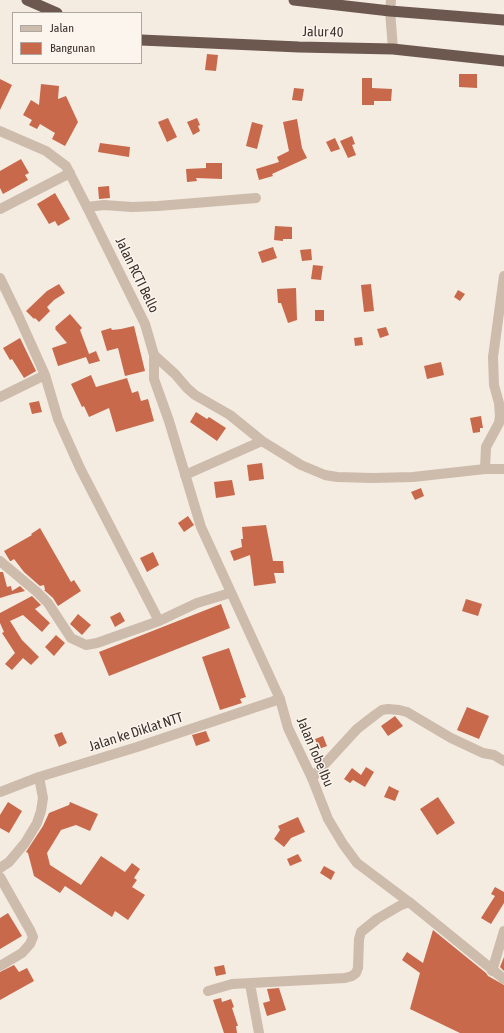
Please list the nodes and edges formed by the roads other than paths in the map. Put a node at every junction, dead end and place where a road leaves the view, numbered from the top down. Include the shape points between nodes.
1 (26, 0) edge
2 (294, 0) edge
3 (391, 0) edge
4 (390, 11) junction
5 (55, 12) edge
6 (504, 20) edge
7 (142, 40) edge
8 (393, 49) junction
9 (504, 61) edge
10 (0, 131) edge
11 (70, 173) junction
12 (256, 198) dead end
13 (87, 207) junction
14 (0, 209) edge
15 (504, 276) edge
16 (0, 278) edge
17 (154, 355) junction
18 (45, 375) junction
19 (0, 397) edge
20 (262, 441) junction
21 (485, 469) junction
22 (504, 469) edge
23 (185, 475) junction
24 (0, 561) edge
25 (230, 593) junction
26 (159, 621) junction
27 (280, 699) junction
28 (504, 761) edge
29 (39, 777) junction
30 (312, 778) junction
31 (0, 792) edge
32 (0, 868) edge
33 (0, 877) edge
34 (409, 902) junction
35 (504, 931) edge
36 (0, 966) edge
37 (492, 971) junction
38 (504, 979) edge
39 (250, 984) junction
40 (208, 991) dead end
41 (259, 1033) edge

1 - 5 highway
2 - 4 highway, Jalur 40
3 - 4 street
4 - 6 highway, Jalur 40
4 - 8 street
7 - 8 highway, Jalur 40
8 - 9 highway, Jalur 40
10 - 11 street, Jalan RCTI Bello via 46,151 66,166
11 - 13 street, Jalan RCTI Bello
11 - 14 street
12 - 13 street via 158,206
13 - 17 street, Jalan RCTI Bello via 145,324
15 - 21 street via 493,357 494,385 500,403 500,416 486,447
16 - 18 street
17 - 20 street via 195,395 230,415
17 - 23 street, Jalan RCTI Bello via 154,379
18 - 19 street
18 - 26 street via 58,419 80,468
20 - 21 street via 305,467 337,477 413,477
20 - 23 street
21 - 22 street
23 - 25 street, Jalan Tobe Ibu via 201,527
24 - 26 street via 48,603 71,638 86,645
25 - 26 street via 197,603
25 - 27 street, Jalan Tobe Ibu
27 - 29 street, Jalan ke Diklat NTT
27 - 30 street, Jalan Tobe Ibu via 288,728
28 - 30 street via 451,738 407,712 388,709 379,712 357,729
29 - 31 street, Jalan ke Diklat NTT
29 - 32 street via 43,798 37,823 25,843 9,862
30 - 34 street, Jalan Tobe Ibu via 328,819 357,863
33 - 36 street via 33,937 22,953
34 - 37 street, Jalan Tobe Ibu
34 - 39 street via 377,919 361,932 358,968 352,976
35 - 37 street
37 - 38 street, Jalan Tobe Ibu
39 - 40 street via 232,984
39 - 41 street

